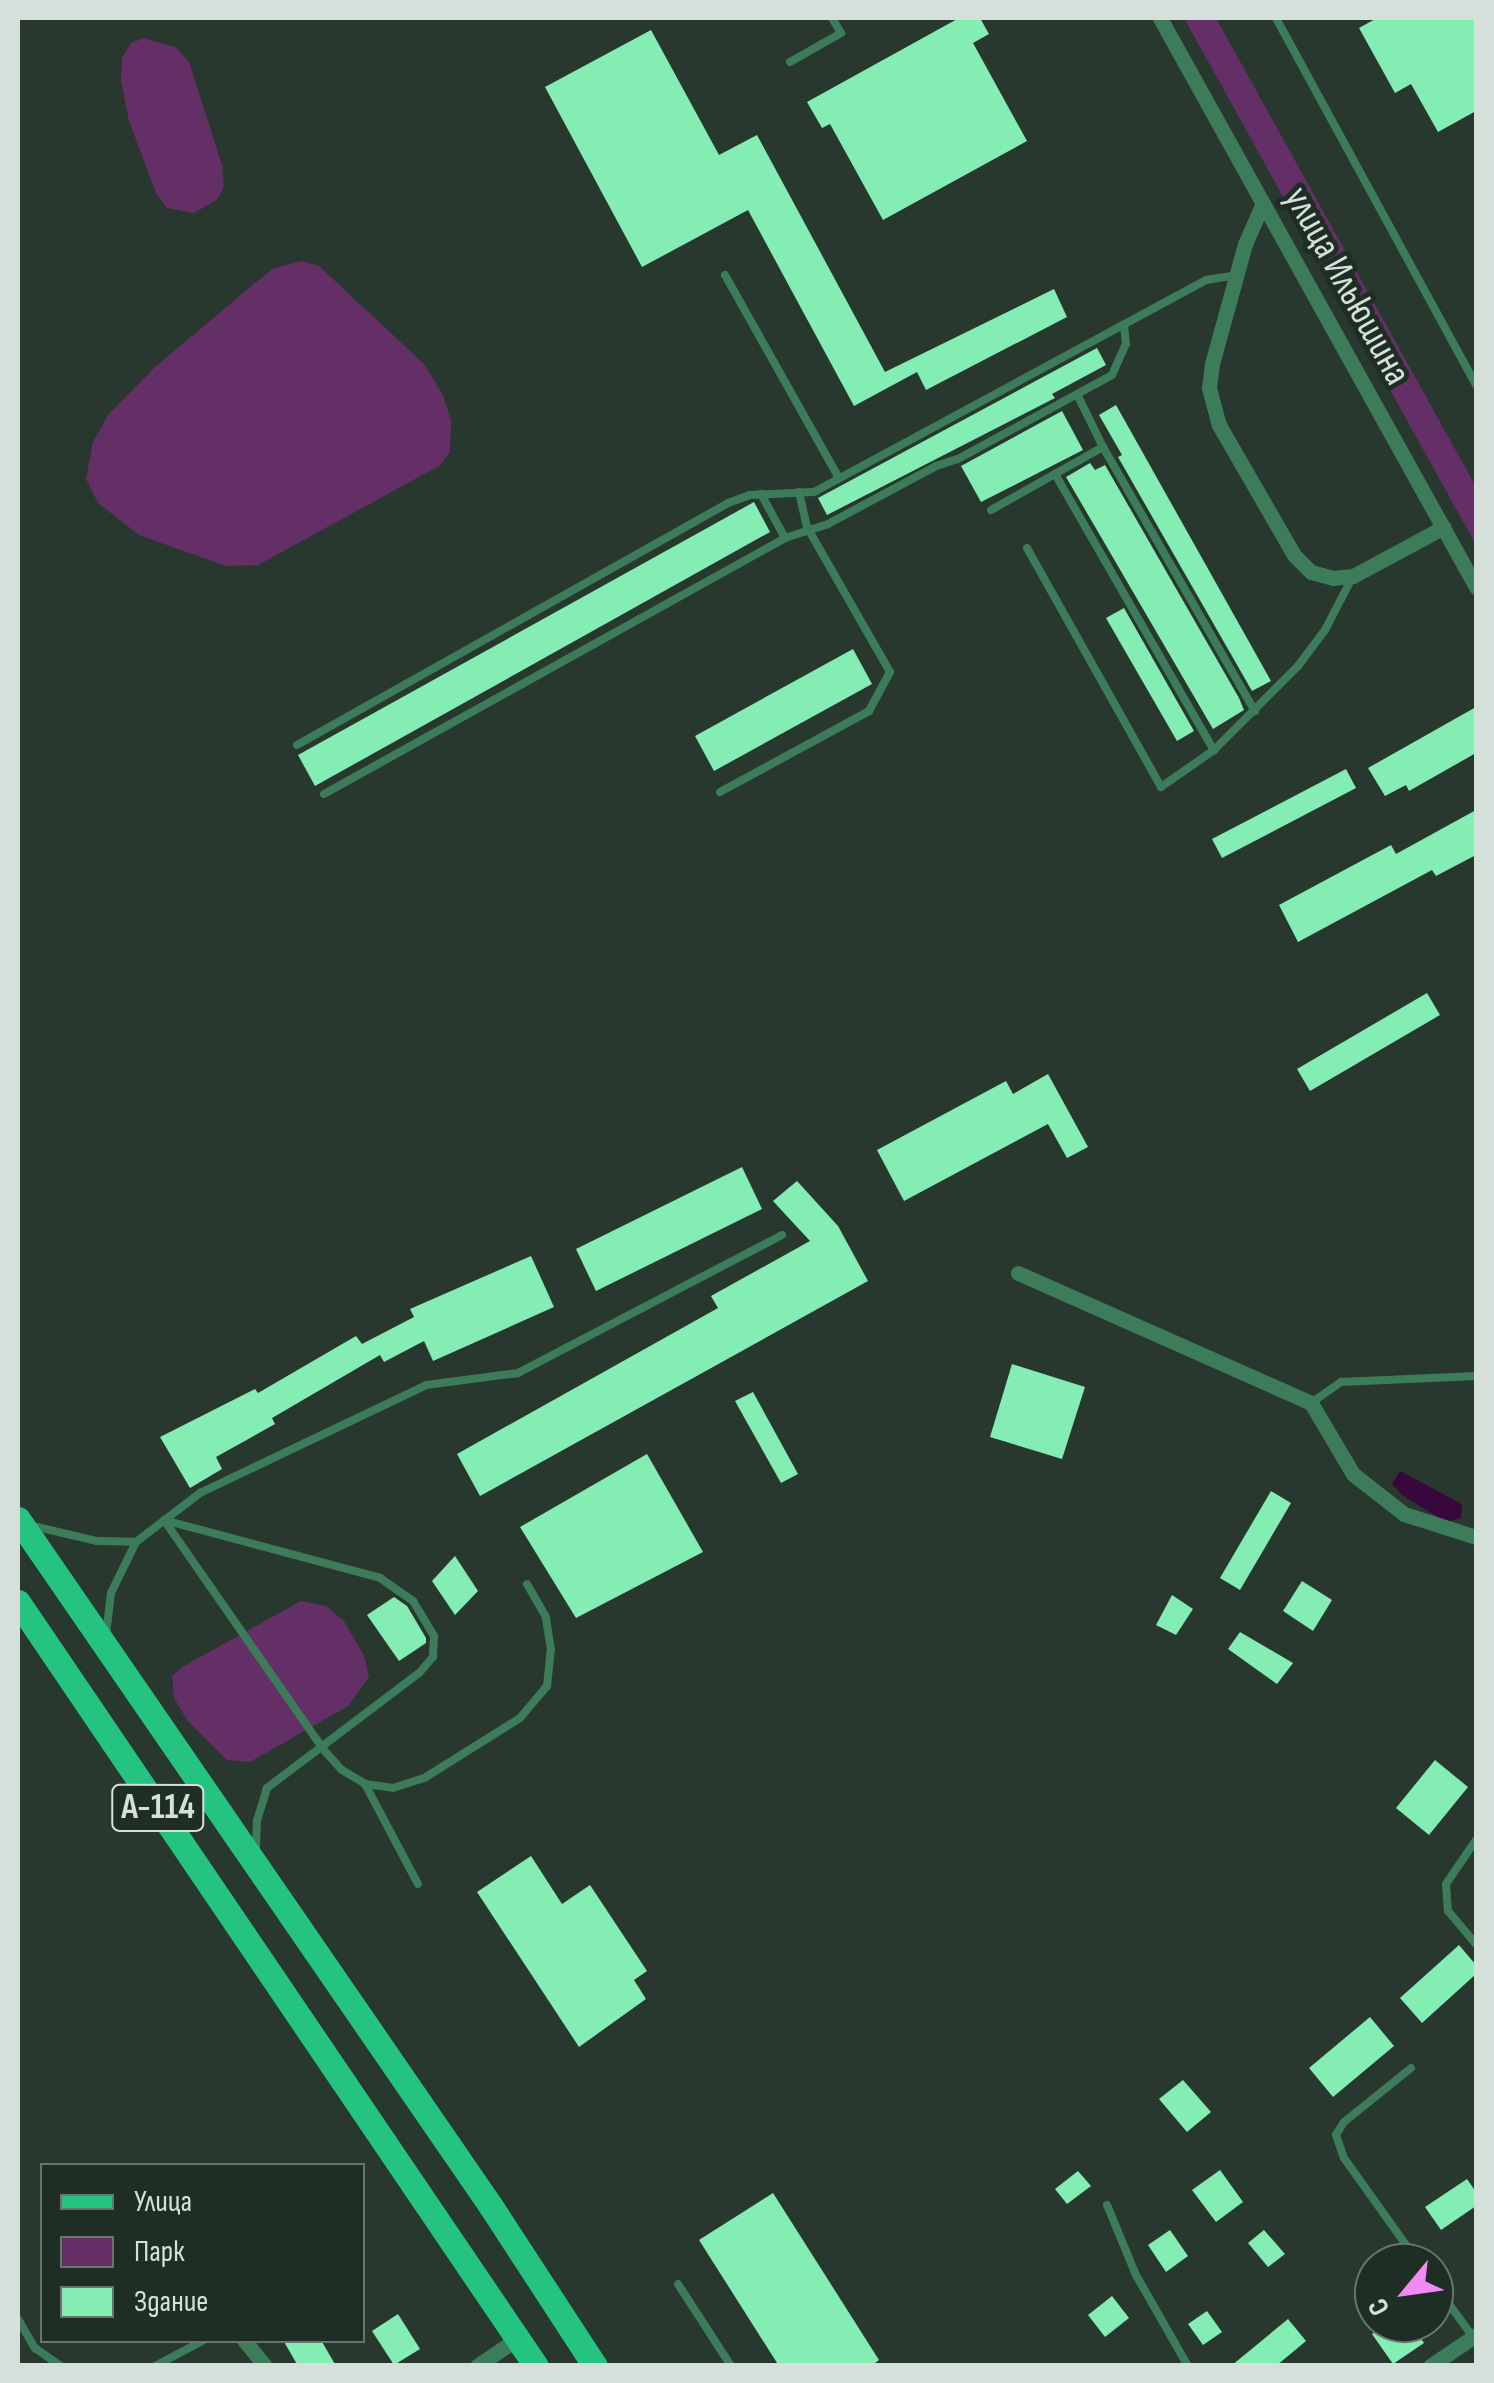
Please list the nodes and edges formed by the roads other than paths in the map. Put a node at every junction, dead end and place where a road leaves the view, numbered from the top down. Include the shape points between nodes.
1 (832, 18) edge
2 (1160, 18) edge
3 (1276, 18) edge
4 (790, 62) dead end
5 (1263, 203) junction
6 (725, 275) dead end
7 (1237, 275) junction
8 (1124, 324) junction
9 (1476, 385) edge
10 (1078, 394) junction
11 (1103, 447) junction
12 (1054, 474) junction
13 (840, 478) junction
14 (799, 492) junction
15 (761, 494) junction
16 (991, 510) dead end
17 (807, 527) junction
18 (1444, 527) junction
19 (785, 538) junction
20 (1027, 548) dead end
21 (1353, 576) junction
22 (1476, 587) edge
23 (1255, 711) junction
24 (297, 744) dead end
25 (1214, 750) junction
26 (720, 792) dead end
27 (324, 794) dead end
28 (782, 1235) dead end
29 (1018, 1273) dead end
30 (1476, 1376) edge
31 (1311, 1403) junction
32 (18, 1520) edge
33 (164, 1520) junction
34 (1476, 1538) edge
35 (136, 1542) junction
36 (527, 1584) dead end
37 (18, 1602) edge
38 (107, 1649) junction
39 (323, 1749) junction
40 (364, 1784) junction
41 (1476, 1840) edge
42 (257, 1866) junction
43 (418, 1884) dead end
44 (1476, 1944) edge
45 (1411, 2068) dead end
46 (1106, 2205) dead end
47 (1405, 2243) edge
48 (678, 2284) dead end
49 (1454, 2309) edge
50 (18, 2319) edge
51 (1475, 2336) edge
52 (518, 2338) junction
53 (198, 2343) edge
54 (246, 2343) edge
55 (61, 2366) edge
56 (155, 2366) edge
57 (265, 2366) edge
58 (477, 2366) edge
59 (536, 2366) edge
60 (594, 2366) edge
61 (731, 2366) edge
62 (1188, 2366) edge
63 (1430, 2366) edge

1 - 4 lane via 841,33
2 - 5 street, улица Ильюшина
3 - 9 lane
5 - 7 street
5 - 18 street, улица Ильюшина
6 - 13 lane
7 - 8 lane via 1206,280
7 - 21 street via 1212,364 1212,406 1294,555 1312,572
8 - 10 lane via 1119,365
8 - 13 lane
10 - 11 lane
10 - 17 lane via 828,524
11 - 12 lane
11 - 23 lane
12 - 16 lane
12 - 25 lane
13 - 14 lane
14 - 15 lane
14 - 17 lane
15 - 19 lane
15 - 24 lane via 728,503
17 - 19 lane
17 - 26 lane via 890,672 869,712
18 - 21 street
18 - 22 street, улица Ильюшина
19 - 27 lane
20 - 25 lane via 1161,787
21 - 23 lane via 1325,630
23 - 25 lane
28 - 33 lane via 518,1373 426,1384 249,1466
29 - 31 street
30 - 31 lane via 1341,1382
31 - 34 street via 1353,1474 1404,1514
32 - 35 lane via 64,1535
32 - 38 main road, А-114
33 - 35 lane
33 - 39 lane
33 - 39 lane via 380,1578 413,1601 434,1636 433,1656
35 - 38 lane via 111,1593
36 - 40 lane via 546,1618 547,1686 520,1718 426,1777 393,1788
37 - 52 main road, А-114
38 - 42 main road, А-114
39 - 40 lane
39 - 42 lane via 267,1788 257,1820
40 - 43 lane
41 - 44 lane via 1446,1884 1448,1912
42 - 60 main road, А-114
45 - 47 lane via 1336,2135 1344,2158
46 - 62 lane via 1136,2275
48 - 61 lane
49 - 51 lane
50 - 55 lane via 35,2348
51 - 63 street
52 - 58 street
52 - 59 main road, А-114
53 - 56 lane
54 - 57 street

